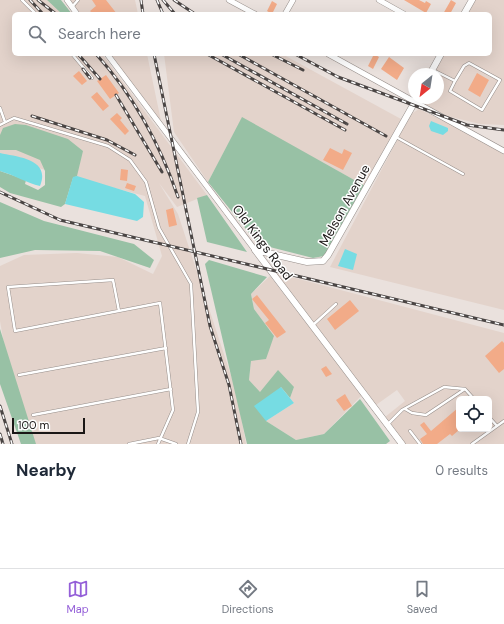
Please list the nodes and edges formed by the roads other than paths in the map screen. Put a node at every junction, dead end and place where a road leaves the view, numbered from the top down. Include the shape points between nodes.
1 (22, 0) edge
2 (67, 0) edge
3 (78, 0) edge
4 (229, 0) edge
5 (293, 0) edge
6 (379, 0) edge
7 (472, 0) edge
8 (72, 7) junction
9 (34, 12) edge
10 (76, 12) edge
11 (250, 12) edge
12 (286, 12) edge
13 (400, 12) edge
14 (465, 12) edge
15 (74, 56) edge
16 (109, 56) edge
17 (332, 56) edge
18 (441, 56) edge
19 (434, 68) edge
20 (444, 77) edge
21 (92, 78) dead end
22 (455, 81) junction
23 (408, 96) edge
24 (414, 104) edge
25 (423, 104) edge
26 (0, 108) edge
27 (5, 122) junction
28 (0, 124) edge
29 (395, 137) junction
30 (504, 151) edge
31 (463, 174) dead end
32 (255, 250) junction
33 (336, 304) dead end
34 (119, 311) junction
35 (312, 326) junction
36 (166, 348) junction
37 (19, 375) dead end
38 (170, 389) junction
39 (465, 389) junction
40 (471, 396) edge
41 (405, 408) junction
42 (32, 415) dead end
43 (492, 420) edge
44 (504, 421) edge
45 (387, 424) junction
46 (497, 426) junction
47 (410, 431) dead end
48 (159, 438) junction
49 (419, 442) edge
50 (129, 444) edge
51 (158, 444) edge
52 (176, 444) edge
53 (188, 444) edge
54 (402, 444) edge
55 (413, 444) edge
56 (472, 444) edge

1 - 9 lane
2 - 8 street
3 - 8 lane
4 - 11 street
5 - 12 street
6 - 13 street
7 - 14 street
8 - 10 street
15 - 21 lane
16 - 32 street, Old Kings Road
17 - 23 street
18 - 19 street
20 - 22 lane
22 - 22 lane via 450,91 482,110 500,80 469,63 464,66
24 - 29 street, Melson Avenue
25 - 30 street
26 - 27 lane
27 - 28 lane
27 - 53 lane via 14,118 108,146 130,160 146,182 159,228 191,284 198,412
29 - 31 lane
29 - 32 street, Melson Avenue via 323,261 307,262
32 - 35 street, Old Kings Road
33 - 35 lane
34 - 34 lane via 15,331 8,287 113,280
34 - 36 lane via 160,302
35 - 45 street, Old Kings Road
36 - 37 lane
36 - 38 lane
38 - 42 lane
38 - 48 lane via 173,410
39 - 40 lane
39 - 41 lane via 444,387
39 - 41 lane via 426,415 412,413
41 - 45 lane
43 - 46 lane
44 - 46 lane
45 - 54 street, Old Kings Road
46 - 56 lane
47 - 49 lane
48 - 50 lane
48 - 51 lane
48 - 52 lane
49 - 55 lane

